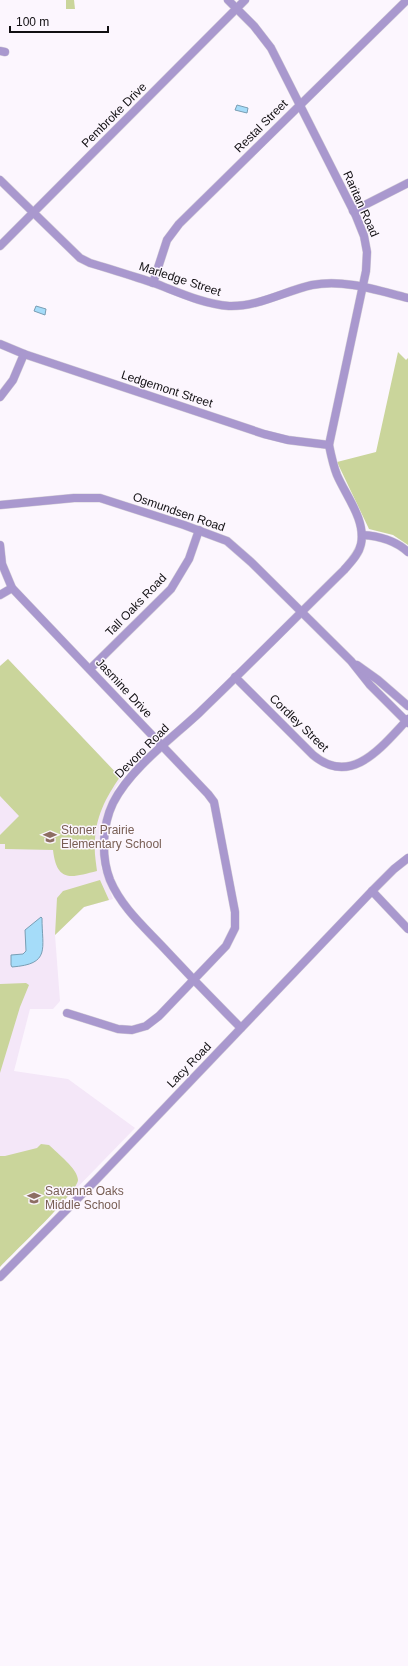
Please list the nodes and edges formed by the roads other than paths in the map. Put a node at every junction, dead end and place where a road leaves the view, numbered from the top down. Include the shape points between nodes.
1 (228, 0) edge
2 (245, 0) edge
3 (407, 0) edge
4 (237, 8) junction
5 (300, 104) junction
6 (0, 180) edge
7 (408, 183) edge
8 (353, 211) junction
9 (33, 213) junction
10 (0, 246) edge
11 (153, 283) junction
12 (363, 287) junction
13 (408, 298) edge
14 (0, 344) edge
15 (24, 354) junction
16 (0, 397) edge
17 (329, 445) junction
18 (0, 505) edge
19 (199, 530) junction
20 (362, 535) junction
21 (0, 545) edge
22 (408, 552) edge
23 (12, 588) junction
24 (0, 595) edge
25 (301, 612) junction
26 (351, 661) junction
27 (90, 669) junction
28 (235, 677) junction
29 (408, 706) edge
30 (407, 721) edge
31 (162, 747) junction
32 (408, 850) edge
33 (408, 858) edge
34 (394, 869) junction
35 (372, 891) junction
36 (408, 929) edge
37 (194, 980) junction
38 (67, 1013) dead end
39 (241, 1028) junction
40 (0, 1277) edge

1 - 4 street, Raritan Road
2 - 4 street, Pembroke Drive
3 - 5 street, Restal Street
4 - 5 street, Raritan Road via 271,48
4 - 9 street, Pembroke Drive
5 - 8 street, Raritan Road
5 - 11 street, Restal Street via 173,231 167,240
6 - 9 street, Marledge Street
7 - 8 street
8 - 12 street, Raritan Road via 364,236 367,252
9 - 10 street, Pembroke Drive
9 - 11 street, Marledge Street via 80,258
11 - 12 street, Marledge Street via 198,299 231,306 261,301 326,283
12 - 13 street, Marledge Street
12 - 17 street, Raritan Road
14 - 15 street, Ledgemont Street
15 - 16 street via 13,380
15 - 17 street, Ledgemont Street via 264,434
17 - 20 street, Raritan Road via 337,475 358,517
18 - 19 street, Osmundsen Road via 100,498
19 - 25 street, Osmundsen Road via 234,546
19 - 27 street, Tall Oaks Road via 190,559 171,589
20 - 22 street via 383,538
20 - 25 street, Devoro Road via 361,545 354,558
21 - 23 street, Jasmine Drive via 2,564
23 - 24 street
23 - 27 street, Jasmine Drive
25 - 26 street, Osmundsen Road
25 - 28 street, Devoro Road
26 - 29 street, Osmundsen Road
26 - 30 street, Osmundsen Road via 370,685
27 - 31 street, Jasmine Drive
28 - 30 street, Cordley Street via 318,760 330,765 346,767 366,759
28 - 31 street, Devoro Road
31 - 37 street, Jasmine Drive via 214,802 235,912 232,937
31 - 37 street, Devoro Road via 129,779 113,803 105,832 106,865 114,890 124,906
32 - 34 street, Lacy Road
33 - 34 street, Lacy Road
34 - 35 street, Lacy Road
35 - 36 street
35 - 39 street, Lacy Road
37 - 38 street, Jasmine Drive via 159,1016 139,1029 118,1030
37 - 39 street, Devoro Road
39 - 40 street, Lacy Road

